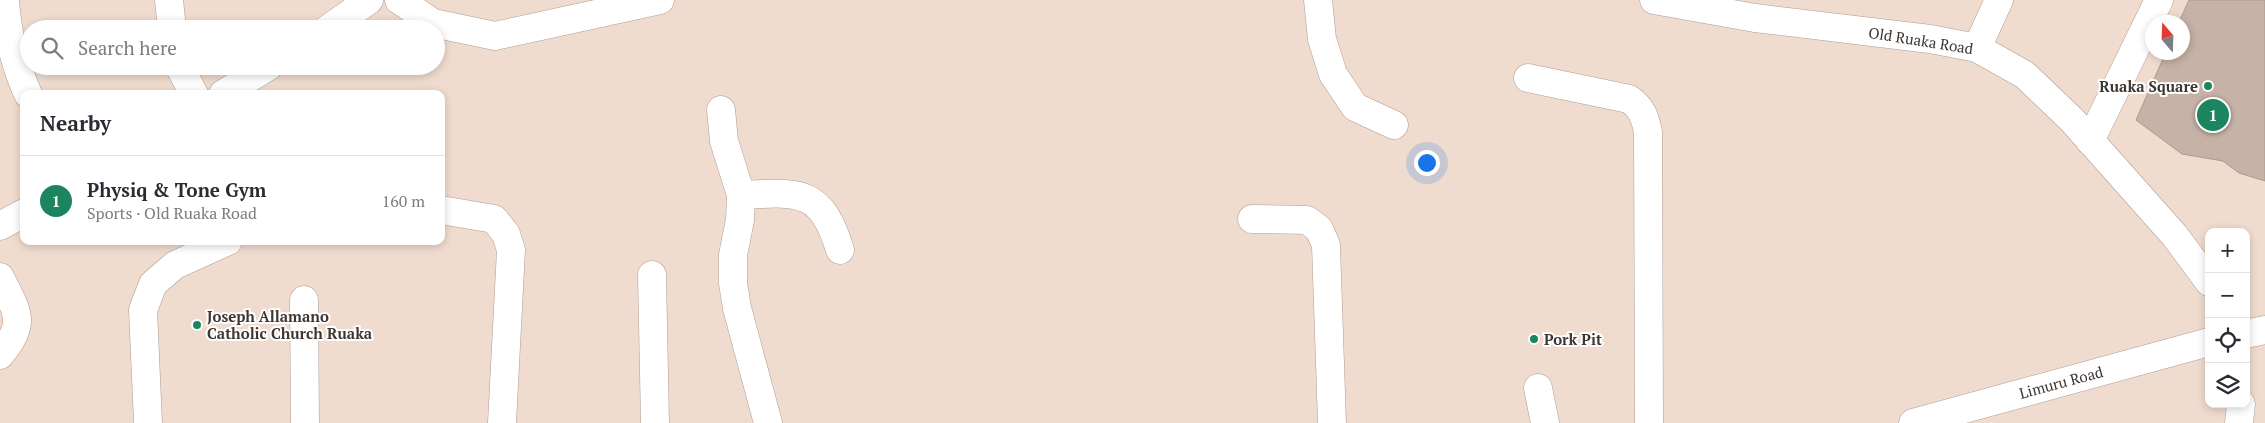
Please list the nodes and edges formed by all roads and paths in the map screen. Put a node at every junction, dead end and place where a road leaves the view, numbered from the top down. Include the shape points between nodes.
1 (5, 0) edge
2 (169, 0) edge
3 (369, 0) edge
4 (399, 0) edge
5 (660, 0) edge
6 (1318, 0) edge
7 (1654, 0) edge
8 (1998, 0) edge
9 (2159, 0) edge
10 (171, 20) edge
11 (341, 20) edge
12 (429, 20) edge
13 (445, 26) edge
14 (1978, 48) junction
15 (184, 75) edge
16 (255, 75) edge
17 (1528, 78) dead end
18 (26, 90) edge
19 (192, 90) edge
20 (230, 90) edge
21 (721, 110) dead end
22 (1394, 126) dead end
23 (2090, 141) junction
24 (741, 196) junction
25 (445, 211) edge
26 (20, 215) edge
27 (1252, 219) dead end
28 (0, 226) edge
29 (219, 245) edge
30 (840, 250) dead end
31 (652, 275) dead end
32 (0, 277) edge
33 (2205, 277) edge
34 (304, 300) dead end
35 (2205, 343) edge
36 (0, 355) edge
37 (1538, 388) dead end
38 (2241, 408) edge
39 (1971, 415) edge
40 (148, 423) edge
41 (305, 423) edge
42 (502, 423) edge
43 (655, 423) edge
44 (768, 423) edge
45 (1332, 423) edge
46 (1545, 423) edge
47 (1649, 423) edge
48 (1913, 423) edge
49 (2240, 423) edge

1 - 18 street via 7,24
2 - 10 street
3 - 11 street
4 - 12 street
5 - 13 street via 495,36
6 - 22 street via 1322,39 1333,74 1355,107
7 - 14 street, Old Ruaka Road via 1754,18 1930,39
8 - 14 street
9 - 23 street
14 - 23 street, Old Ruaka Road via 2026,75
15 - 19 street
16 - 20 street
17 - 47 street via 1629,99 1644,114 1648,132
21 - 24 street via 724,141
23 - 33 street, Old Ruaka Road via 2175,236
24 - 30 street via 779,193 804,196 820,207 832,225
24 - 44 street via 733,256 734,283 737,308
25 - 42 street via 494,219 506,234 511,250
26 - 28 street
27 - 45 street via 1307,220 1319,229 1326,245
29 - 40 street via 175,265 153,284 143,310
31 - 43 street
32 - 36 street via 14,307 18,325 12,341
34 - 41 street
35 - 39 street, Limuru Road
37 - 46 street
38 - 49 street
39 - 48 street, Limuru Road

